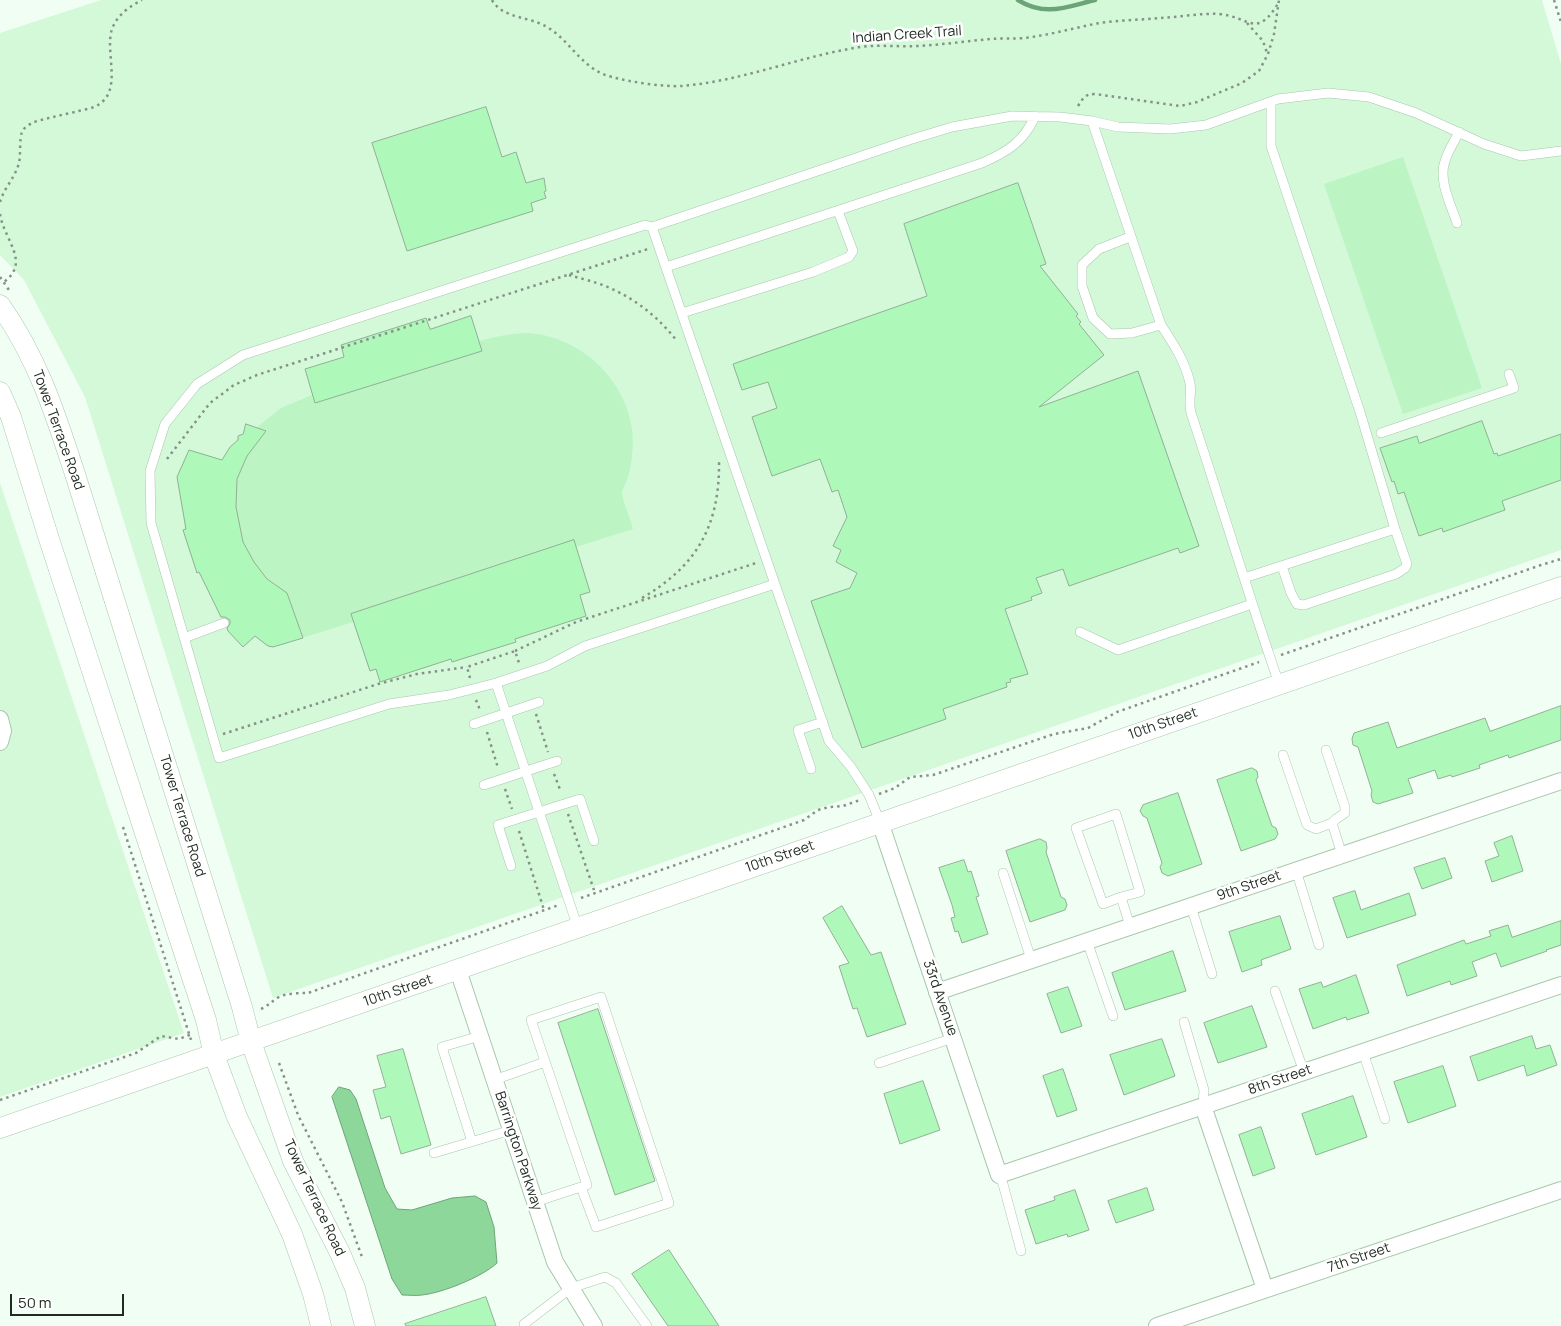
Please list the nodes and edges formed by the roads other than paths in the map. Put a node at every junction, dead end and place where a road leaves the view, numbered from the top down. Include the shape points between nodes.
1 (1271, 102) junction
2 (1035, 116) junction
3 (1092, 121) junction
4 (1459, 132) junction
5 (1561, 151) edge
6 (838, 210) junction
7 (1457, 223) dead end
8 (652, 227) junction
9 (1130, 237) junction
10 (666, 267) junction
11 (0, 305) edge
12 (682, 313) junction
13 (1161, 325) junction
14 (1509, 374) dead end
15 (0, 392) edge
16 (1381, 434) dead end
17 (1395, 529) junction
18 (1282, 566) junction
19 (1244, 578) junction
20 (775, 584) junction
21 (1561, 587) edge
22 (1252, 604) junction
23 (224, 623) dead end
24 (1080, 632) dead end
25 (184, 638) junction
26 (496, 683) junction
27 (1280, 684) junction
28 (538, 702) dead end
29 (506, 713) junction
30 (0, 719) edge
31 (823, 722) junction
32 (474, 724) dead end
33 (0, 742) edge
34 (1326, 750) dead end
35 (1283, 755) dead end
36 (557, 761) dead end
37 (811, 769) dead end
38 (526, 772) junction
39 (1561, 781) edge
40 (484, 785) dead end
41 (539, 812) junction
42 (880, 822) junction
43 (1332, 823) junction
44 (594, 841) dead end
45 (1342, 855) junction
46 (511, 866) dead end
47 (1296, 870) junction
48 (1003, 873) dead end
49 (1121, 897) junction
50 (1191, 906) junction
51 (1130, 926) junction
52 (578, 928) junction
53 (1087, 941) junction
54 (1319, 945) dead end
55 (1032, 960) junction
56 (458, 970) junction
57 (1212, 974) dead end
58 (1561, 985) edge
59 (1275, 991) dead end
60 (937, 992) junction
61 (1113, 1016) dead end
62 (1184, 1022) dead end
63 (480, 1036) junction
64 (953, 1038) junction
65 (251, 1042) junction
66 (1363, 1052) junction
67 (214, 1055) junction
68 (545, 1062) junction
69 (879, 1063) dead end
70 (1304, 1072) junction
71 (494, 1080) junction
72 (1204, 1106) junction
73 (1385, 1119) dead end
74 (0, 1128) edge
75 (511, 1130) junction
76 (472, 1142) junction
77 (434, 1153) dead end
78 (999, 1175) junction
79 (581, 1187) junction
80 (1561, 1190) edge
81 (535, 1202) junction
82 (1021, 1251) dead end
83 (571, 1288) junction
84 (1265, 1290) junction
85 (321, 1326) edge
86 (365, 1326) edge
87 (525, 1326) edge
88 (594, 1326) edge
89 (648, 1326) edge
90 (1157, 1326) edge

1 - 3 lane via 1206,125 1118,127
1 - 4 lane via 1328,93 1369,97
1 - 17 lane via 1271,146 1360,412
2 - 3 lane
2 - 6 lane via 1022,138 1004,153
2 - 8 lane via 1012,116 952,127
3 - 9 lane
4 - 5 lane via 1522,156
4 - 7 lane via 1442,172
6 - 10 lane
6 - 12 lane via 853,251 849,257
8 - 10 lane
8 - 25 lane via 646,225 243,355 198,384 165,424 150,471 151,523
9 - 13 lane
9 - 13 lane via 1099,249 1082,265 1082,286 1093,318 1110,334 1132,333
10 - 12 lane
11 - 65 street, Tower Terrace Road via 35,364 58,421
12 - 20 lane
13 - 19 lane via 1178,350 1190,384 1189,406
14 - 16 lane via 1514,388
15 - 67 street via 14,426 206,1020
17 - 18 lane
17 - 18 lane via 1407,564 1405,568 1396,574 1304,605 1297,604
18 - 19 lane
19 - 22 lane
20 - 26 lane via 585,646 547,666
20 - 31 lane
21 - 27 street, 10th Street
22 - 24 lane via 1118,650
22 - 27 lane
23 - 25 lane
25 - 26 lane via 219,758 389,704 448,695
26 - 29 lane
27 - 42 street, 10th Street
28 - 29 lane
29 - 32 lane
29 - 38 lane
30 - 33 street via 3,730
31 - 37 lane via 798,730
31 - 42 lane via 830,742 869,797
34 - 43 lane via 1345,807 1345,813
35 - 43 lane via 1307,825 1316,829
36 - 38 lane
38 - 40 lane
38 - 41 lane
39 - 45 street, 9th Street
41 - 44 lane via 580,799
41 - 46 lane via 498,825
41 - 52 lane
42 - 52 street, 10th Street
42 - 60 street, 33rd Avenue
43 - 45 lane
45 - 47 street, 9th Street
47 - 50 street, 9th Street
47 - 54 lane
48 - 55 lane
49 - 49 lane via 1103,904 1076,828 1116,814 1140,892
49 - 51 lane
50 - 51 street, 9th Street
50 - 57 lane
51 - 53 street, 9th Street
52 - 56 street, 10th Street
53 - 55 street, 9th Street
53 - 61 lane
55 - 60 street, 9th Street
56 - 63 street, Barrington Parkway
56 - 65 street, 10th Street
58 - 66 street, 8th Street
59 - 70 lane
60 - 64 street, 33rd Avenue
62 - 72 lane via 1204,1090
63 - 71 street, Barrington Parkway
63 - 76 lane via 442,1047
64 - 69 lane
64 - 78 street, 33rd Avenue
65 - 67 street, 10th Street
65 - 86 street, Tower Terrace Road via 293,1161 340,1253
66 - 70 street, 8th Street
66 - 73 lane
67 - 74 street, 10th Street
67 - 85 street via 237,1117 292,1234
68 - 71 lane
68 - 79 lane via 587,1185
68 - 79 lane via 531,1020 601,997 669,1203 596,1227
70 - 72 street, 8th Street
71 - 75 street, Barrington Parkway
72 - 78 street, 8th Street
72 - 84 street
75 - 76 lane
75 - 81 street, Barrington Parkway
76 - 77 lane
78 - 82 lane
79 - 81 lane
80 - 84 street, 7th Street
81 - 83 street, Barrington Parkway via 555,1262
83 - 87 lane
83 - 88 street, Barrington Parkway
83 - 89 lane via 605,1277 616,1283
84 - 90 street, 7th Street

